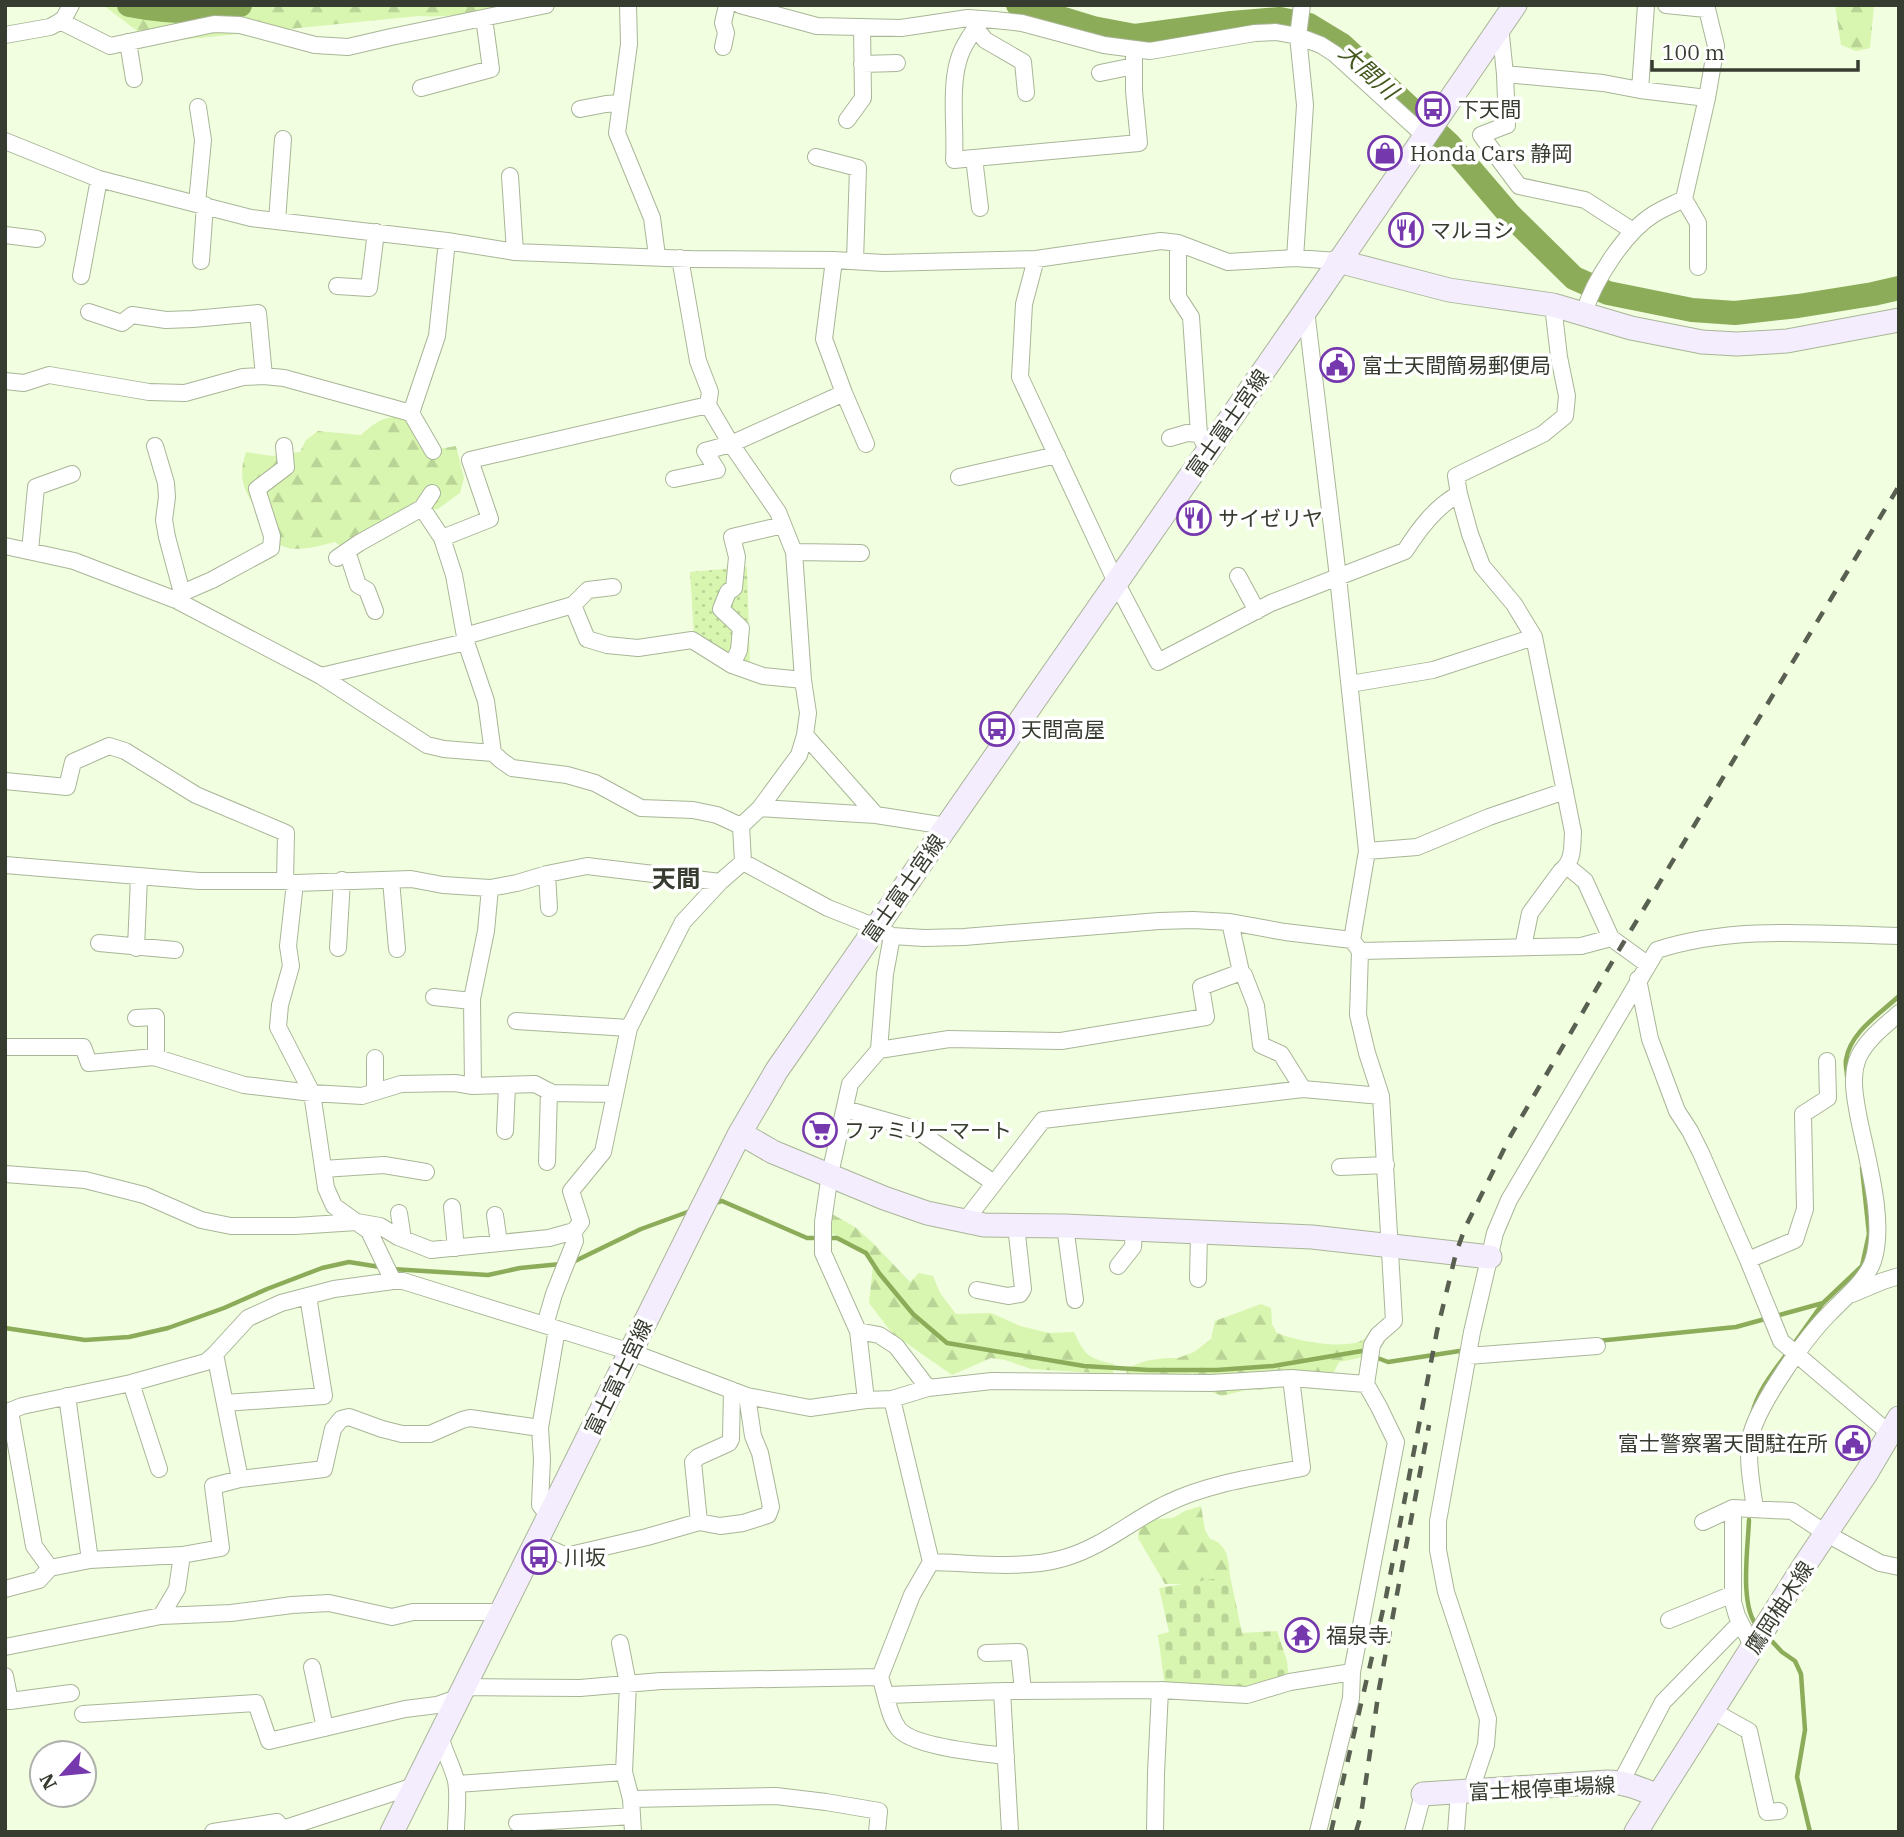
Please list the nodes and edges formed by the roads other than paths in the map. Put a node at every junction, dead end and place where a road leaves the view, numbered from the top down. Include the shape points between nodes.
1 (71, 5) edge
2 (546, 5) edge
3 (628, 5) edge
4 (727, 5) edge
5 (740, 5) edge
6 (1515, 5) edge
7 (1646, 5) edge
8 (1666, 5) edge
9 (1706, 7) edge
10 (1302, 9) edge
11 (991, 16) edge
12 (484, 18) junction
13 (60, 22) junction
14 (1500, 26) junction
15 (862, 27) junction
16 (5, 35) edge
17 (1298, 36) junction
18 (128, 42) junction
19 (723, 47) dead end
20 (1134, 58) junction
21 (897, 63) dead end
22 (862, 64) junction
23 (1100, 73) dead end
24 (1505, 74) junction
25 (134, 79) dead end
26 (421, 88) dead end
27 (1640, 90) junction
28 (1026, 93) dead end
29 (1707, 98) junction
30 (621, 103) junction
31 (198, 107) dead end
32 (580, 109) dead end
33 (847, 120) dead end
34 (1425, 136) junction
35 (283, 139) dead end
36 (5, 141) edge
37 (816, 157) dead end
38 (974, 158) junction
39 (510, 176) dead end
40 (99, 179) junction
41 (1684, 199) junction
42 (201, 204) junction
43 (980, 208) dead end
44 (277, 221) junction
45 (1633, 231) junction
46 (376, 232) junction
47 (5, 235) edge
48 (37, 239) dead end
49 (447, 241) junction
50 (1178, 243) junction
51 (515, 252) junction
52 (657, 256) junction
53 (680, 258) junction
54 (1295, 258) junction
55 (1036, 259) junction
56 (834, 260) junction
57 (201, 261) dead end
58 (855, 261) junction
59 (1338, 261) junction
60 (1698, 267) dead end
61 (81, 276) dead end
62 (337, 286) dead end
63 (1587, 304) junction
64 (1553, 305) junction
65 (1306, 310) junction
66 (89, 312) dead end
67 (1899, 320) edge
68 (264, 376) junction
69 (5, 380) edge
70 (844, 393) junction
71 (708, 405) junction
72 (411, 413) junction
73 (1170, 438) dead end
74 (1203, 442) junction
75 (731, 444) junction
76 (866, 444) dead end
77 (155, 446) dead end
78 (284, 446) dead end
79 (433, 451) dead end
80 (1057, 454) junction
81 (72, 474) dead end
82 (959, 477) dead end
83 (674, 479) dead end
84 (432, 493) dead end
85 (1459, 494) junction
86 (422, 508) junction
87 (783, 525) junction
88 (442, 538) junction
89 (5, 546) edge
90 (30, 551) junction
91 (794, 552) junction
92 (861, 553) dead end
93 (1238, 576) dead end
94 (1338, 577) junction
95 (1116, 582) junction
96 (613, 587) dead end
97 (179, 596) junction
98 (573, 605) junction
99 (375, 611) dead end
100 (1257, 611) junction
101 (1534, 637) junction
102 (465, 639) junction
103 (732, 665) junction
104 (321, 676) junction
105 (803, 680) junction
106 (1350, 684) junction
107 (806, 735) junction
108 (494, 753) junction
109 (5, 781) edge
110 (1565, 791) junction
111 (760, 808) junction
112 (876, 815) junction
113 (946, 826) junction
114 (741, 827) junction
115 (1367, 850) junction
116 (743, 863) junction
117 (5, 865) edge
118 (1567, 866) junction
119 (547, 874) junction
120 (139, 877) junction
121 (342, 880) junction
122 (390, 880) junction
123 (290, 882) junction
124 (720, 882) junction
125 (490, 888) junction
126 (549, 908) dead end
127 (1230, 922) junction
128 (884, 932) junction
129 (1899, 936) edge
130 (1611, 938) junction
131 (99, 943) dead end
132 (1356, 946) junction
133 (1523, 947) junction
134 (136, 948) junction
135 (338, 948) dead end
136 (397, 949) dead end
137 (175, 950) dead end
138 (1647, 964) junction
139 (1241, 972) junction
140 (1638, 979) junction
141 (434, 998) dead end
142 (472, 1001) junction
143 (1899, 1013) edge
144 (136, 1018) dead end
145 (516, 1021) dead end
146 (629, 1028) junction
147 (5, 1047) edge
148 (879, 1050) junction
149 (156, 1058) junction
150 (375, 1058) dead end
151 (1827, 1061) dead end
152 (473, 1086) junction
153 (507, 1086) junction
154 (1303, 1089) junction
155 (549, 1091) junction
156 (374, 1092) junction
157 (312, 1093) junction
158 (615, 1094) junction
159 (1381, 1096) junction
160 (845, 1108) junction
161 (505, 1131) dead end
162 (740, 1133) junction
163 (547, 1162) dead end
164 (1386, 1165) junction
165 (1340, 1167) dead end
166 (323, 1169) junction
167 (426, 1172) dead end
168 (5, 1174) edge
169 (830, 1174) junction
170 (994, 1183) junction
171 (452, 1207) dead end
172 (399, 1213) dead end
173 (495, 1215) dead end
174 (965, 1221) junction
175 (358, 1222) junction
176 (1016, 1225) junction
177 (1065, 1226) junction
178 (1134, 1229) junction
179 (573, 1231) junction
180 (1199, 1232) junction
181 (402, 1239) junction
182 (499, 1243) junction
183 (1391, 1247) junction
184 (456, 1248) junction
185 (1490, 1257) junction
186 (1748, 1260) junction
187 (1118, 1266) dead end
188 (392, 1276) junction
189 (1899, 1276) edge
190 (1198, 1279) dead end
191 (977, 1290) dead end
192 (308, 1296) junction
193 (1844, 1298) junction
194 (1074, 1300) dead end
195 (551, 1327) junction
196 (858, 1331) junction
197 (1597, 1346) dead end
198 (631, 1352) junction
199 (215, 1354) junction
200 (1797, 1354) junction
201 (1468, 1356) junction
202 (1291, 1378) junction
203 (131, 1383) junction
204 (1366, 1384) junction
205 (928, 1388) junction
206 (740, 1393) junction
207 (67, 1396) junction
208 (892, 1399) junction
209 (866, 1400) junction
210 (225, 1403) junction
211 (8, 1412) edge
212 (1894, 1426) edge
213 (540, 1429) junction
214 (159, 1469) dead end
215 (240, 1479) junction
216 (1733, 1508) junction
217 (1755, 1509) junction
218 (549, 1516) junction
219 (699, 1522) junction
220 (1703, 1522) dead end
221 (1826, 1534) junction
222 (536, 1542) junction
223 (181, 1555) junction
224 (90, 1560) junction
225 (931, 1562) junction
226 (1899, 1567) edge
227 (50, 1568) junction
228 (5, 1589) edge
229 (1733, 1594) junction
230 (501, 1612) junction
231 (161, 1616) junction
232 (1669, 1620) dead end
233 (1740, 1623) junction
234 (1758, 1640) junction
235 (620, 1643) dead end
236 (5, 1647) edge
237 (986, 1653) dead end
238 (312, 1667) dead end
239 (1352, 1672) junction
240 (5, 1676) edge
241 (880, 1677) junction
242 (628, 1684) junction
243 (1160, 1690) junction
244 (1002, 1691) junction
245 (1023, 1691) junction
246 (71, 1693) dead end
247 (460, 1693) junction
248 (887, 1695) junction
249 (8, 1701) edge
250 (1713, 1711) junction
251 (83, 1714) dead end
252 (326, 1728) junction
253 (440, 1734) junction
254 (1006, 1756) junction
255 (624, 1772) junction
256 (1620, 1782) junction
257 (457, 1784) junction
258 (414, 1786) junction
259 (1465, 1791) junction
260 (1423, 1794) joint
261 (1658, 1796) junction
262 (631, 1799) junction
263 (1779, 1811) dead end
264 (517, 1823) dead end
265 (632, 1824) edge
266 (213, 1832) edge
267 (392, 1832) edge
268 (456, 1832) edge
269 (877, 1832) edge
270 (1010, 1832) edge
271 (1155, 1832) edge
272 (1318, 1832) edge
273 (1413, 1832) edge
274 (1456, 1832) edge
275 (1636, 1832) edge

1 - 13 street
2 - 12 street
3 - 30 street via 629,44
4 - 19 street
5 - 15 street via 817,26
6 - 14 main road, 富士富士宮線
7 - 27 street
8 - 9 street
9 - 29 street via 1716,46
10 - 17 street
11 - 15 street via 901,28
11 - 20 street via 1104,45
11 - 28 street via 985,40 1023,62
11 - 38 street via 967,39 957,62 954,160
12 - 18 street via 348,47 315,45 240,25 214,24
12 - 26 street via 491,69
13 - 16 street
13 - 18 street via 110,46
14 - 24 street
14 - 34 main road, 富士富士宮線
15 - 22 street
17 - 20 street via 1255,33 1150,51
17 - 34 street via 1335,54
17 - 54 street via 1305,105
18 - 25 street
20 - 23 street
20 - 38 street via 1139,143
21 - 22 street
22 - 33 street via 863,98
24 - 27 street
24 - 45 street via 1507,125 1481,135 1519,186 1585,200
27 - 29 street
29 - 41 street
30 - 32 street
30 - 52 street via 617,133 652,218
31 - 42 street via 203,140
34 - 59 main road, 富士富士宮線
35 - 44 street
36 - 40 street
37 - 58 street via 859,168
38 - 43 street
39 - 51 street
40 - 42 street
40 - 61 street
41 - 45 street via 1653,214
41 - 60 street via 1698,223
42 - 44 street
42 - 57 street
44 - 46 street
45 - 63 street
46 - 49 street
46 - 62 street via 369,288
47 - 48 street
49 - 51 street
49 - 72 street via 437,336
50 - 54 street via 1228,262
50 - 55 street via 1134,244
50 - 74 street via 1178,296 1191,317
51 - 52 street
52 - 53 street
53 - 56 street
53 - 71 street via 698,361 710,392
54 - 59 street
55 - 58 street
55 - 80 street via 1024,304 1020,377
56 - 58 street
56 - 70 street via 824,339
59 - 64 main road via 1449,290
59 - 65 main road, 富士富士宮線
63 - 64 main road
63 - 67 main road via 1654,334 1737,344 1787,341
64 - 85 street via 1567,396 1565,416 1543,434 1456,476
65 - 74 main road, 富士富士宮線
65 - 94 street
66 - 68 street via 122,323 132,315 180,320 258,313
68 - 69 street via 185,393 149,393 48,375 24,383
68 - 72 street
70 - 75 street
70 - 76 street
71 - 75 street
71 - 88 street via 470,460 489,519
72 - 79 street
73 - 74 street via 1187,433
74 - 95 main road, 富士富士宮線
75 - 83 street via 705,451 717,470
75 - 87 street
77 - 97 street via 166,483 164,520
78 - 97 street via 286,467 257,489 272,536 271,548
80 - 82 street
80 - 95 street
81 - 90 street via 36,487
84 - 86 street
85 - 94 street via 1435,512 1405,551
85 - 101 street via 1482,566
86 - 88 street
86 - 99 street via 342,555 358,585 367,590
87 - 91 street
87 - 103 street via 732,537 737,557 734,587 721,608 741,628
88 - 102 street
89 - 90 street
90 - 97 street
91 - 92 street
91 - 105 street
93 - 100 street
94 - 100 street
94 - 106 street
95 - 100 street via 1158,662
95 - 113 main road, 富士富士宮線
96 - 98 street via 588,590
97 - 104 street
98 - 102 street
98 - 103 street via 587,639 638,648 692,640
101 - 106 street via 1433,670
101 - 110 street
102 - 104 street
102 - 108 street via 486,701
103 - 105 street via 763,676
104 - 108 street via 427,745
105 - 107 street
106 - 115 street
107 - 111 street via 799,755
107 - 112 street
108 - 114 street via 512,768 595,783 641,808 694,810
109 - 123 street via 67,787 73,762 109,746 125,751 196,795 286,833
110 - 115 street via 1417,847
110 - 118 street via 1573,832
111 - 112 street
111 - 114 street
112 - 113 street
113 - 128 main road, 富士富士宮線
114 - 116 street
115 - 132 street
116 - 124 street
116 - 128 street
117 - 120 street
118 - 130 street via 1585,881
118 - 133 street via 1530,913
119 - 124 street via 587,866
119 - 125 street
119 - 126 street
120 - 123 street
120 - 134 street
121 - 122 street
121 - 123 street
121 - 135 street
122 - 125 street
122 - 136 street
123 - 157 street via 291,967 278,1027
124 - 146 street via 682,922
125 - 142 street
127 - 128 street via 1159,921 964,937
127 - 132 street
127 - 139 street
128 - 148 street
128 - 162 main road, 富士富士宮線 via 777,1070
129 - 138 street via 1754,932 1681,942 1657,950
130 - 133 street via 1581,946
130 - 138 street
131 - 134 street
132 - 133 street
132 - 159 street via 1358,1015
134 - 137 street
138 - 140 street
139 - 148 street via 1201,988 1206,1017 1061,1041 948,1039
139 - 154 street via 1256,1006 1261,1045 1281,1054
140 - 185 street via 1509,1200
140 - 186 street via 1650,1039 1677,1111 1701,1153
141 - 142 street
142 - 152 street
143 - 193 street via 1869,1040 1854,1070 1877,1242 1873,1263
144 - 149 street via 156,1017
145 - 146 street
146 - 158 street
147 - 149 street via 83,1047 89,1063
148 - 160 street via 849,1084
149 - 157 street via 244,1085
150 - 156 street
151 - 186 street via 1828,1098 1804,1114 1805,1209 1795,1240
152 - 153 street
152 - 156 street via 401,1084
153 - 155 street via 535,1084
153 - 161 street
154 - 159 street
154 - 170 street via 1043,1120
155 - 158 street
155 - 163 street
156 - 157 street via 362,1096
157 - 166 street
158 - 179 street via 603,1152 571,1191 581,1222
159 - 164 street
160 - 169 street
160 - 170 street via 915,1129
162 - 169 main road via 773,1152
162 - 198 main road, 富士富士宮線
164 - 165 street
164 - 183 street
166 - 167 street via 384,1165
166 - 175 street via 334,1206
168 - 175 street via 85,1180 144,1195 201,1220 232,1226
169 - 174 main road via 884,1198
169 - 196 street via 823,1253
170 - 174 street
171 - 184 street
172 - 181 street
173 - 182 street
174 - 176 main road
175 - 181 street via 380,1226
175 - 188 street via 369,1231
176 - 177 main road
176 - 191 street via 1023,1290 1008,1296
177 - 178 main road
177 - 194 street
178 - 180 main road
178 - 187 street via 1133,1247
179 - 182 street
179 - 195 street via 575,1241 554,1294
180 - 183 main road via 1312,1237
180 - 190 street
181 - 184 street via 431,1250
182 - 184 street
183 - 185 main road
183 - 204 street via 1394,1321 1373,1345
185 - 201 street
186 - 200 street via 1781,1341
188 - 192 street
188 - 195 street
189 - 193 street
192 - 199 street via 248,1318
192 - 210 street via 324,1396
193 - 200 street
195 - 198 street
195 - 213 street
196 - 205 street via 879,1335 896,1346
196 - 209 street
197 - 201 street
198 - 206 street
198 - 218 main road, 富士富士宮線
199 - 203 street via 206,1362
199 - 210 street
200 - 212 street
200 - 217 street via 1764,1404 1752,1433
201 - 259 street via 1438,1521 1446,1592 1488,1719 1486,1745
202 - 204 street
202 - 205 street via 1211,1383 992,1381
202 - 225 street via 1302,1468 1190,1493 1091,1549 1063,1558 1035,1564
203 - 207 street
203 - 214 street
204 - 239 street via 1396,1442
205 - 208 street
206 - 209 street via 810,1408
206 - 219 street via 732,1439 693,1462
206 - 219 street via 760,1453 771,1507 768,1515 743,1523
207 - 211 street
207 - 224 street
208 - 209 street
208 - 225 street
210 - 215 street
211 - 227 street via 34,1546
212 - 221 main road, 鷹岡柚木線
213 - 215 street via 470,1418 429,1434 402,1434 349,1417 333,1429 324,1469
213 - 218 street via 540,1505
215 - 223 street via 213,1486 221,1548
216 - 217 street
216 - 220 street
216 - 229 street
217 - 221 street via 1792,1511
218 - 222 main road, 富士富士宮線
219 - 222 street via 566,1556
221 - 226 street via 1880,1563
221 - 234 main road, 鷹岡柚木線
222 - 230 main road, 富士富士宮線
223 - 224 street
223 - 231 street via 177,1590
224 - 227 street
225 - 241 street via 912,1595
227 - 228 street via 39,1580
229 - 232 street
229 - 233 street
230 - 231 street via 413,1612 392,1617 329,1603
230 - 247 main road, 富士富士宮線
231 - 236 street
233 - 234 street
233 - 256 street via 1663,1702
234 - 250 main road, 鷹岡柚木線
235 - 242 street
237 - 245 street via 1019,1652
238 - 252 street
239 - 243 street via 1247,1695
239 - 272 street via 1351,1698
240 - 249 street
241 - 242 street
241 - 248 street
242 - 247 street
242 - 255 street
243 - 245 street
243 - 271 street
244 - 245 street
244 - 248 street
244 - 254 street
246 - 249 street
247 - 252 street via 437,1705
247 - 253 main road, 富士富士宮線
248 - 254 street via 899,1731 927,1745
250 - 261 main road, 鷹岡柚木線
250 - 263 street via 1749,1731 1767,1812
251 - 252 street via 256,1703 269,1741
253 - 257 street
253 - 258 main road, 富士富士宮線
254 - 270 street
255 - 257 street
255 - 262 street
256 - 259 main road, 富士根停車場線
256 - 261 main road, 富士根停車場線
257 - 268 street
258 - 266 street via 282,1829 277,1822
258 - 267 main road, 富士富士宮線
259 - 260 main road, 富士根停車場線
259 - 274 street
260 - 273 street
261 - 275 main road
262 - 265 street
262 - 269 street via 776,1796 826,1802 879,1811
264 - 265 street

